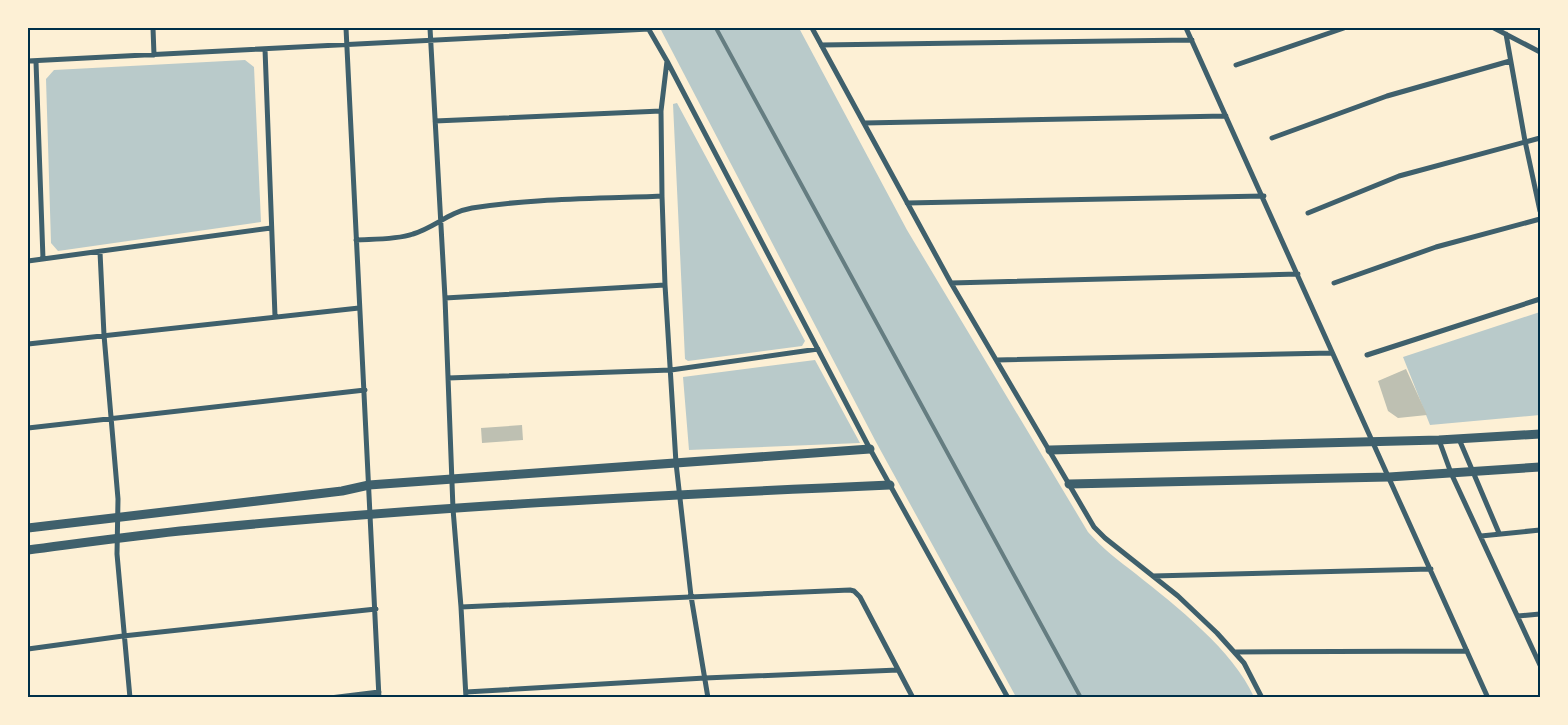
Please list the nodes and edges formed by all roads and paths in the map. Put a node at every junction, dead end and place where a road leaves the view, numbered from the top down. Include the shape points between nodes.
1 (153, 28) edge
2 (346, 28) edge
3 (430, 28) edge
4 (648, 28) edge
5 (812, 28) edge
6 (1186, 28) edge
7 (1344, 28) edge
8 (1494, 28) edge
9 (1506, 34) junction
10 (1192, 40) junction
11 (430, 41) junction
12 (347, 45) junction
13 (822, 45) junction
14 (265, 49) junction
15 (1540, 52) edge
16 (154, 54) junction
17 (28, 61) edge
18 (667, 61) junction
19 (1510, 61) junction
20 (36, 62) junction
21 (1236, 65) dead end
22 (661, 111) junction
23 (1226, 116) junction
24 (435, 121) junction
25 (864, 123) junction
26 (1272, 138) dead end
27 (1540, 138) edge
28 (1525, 142) junction
29 (662, 196) junction
30 (1264, 196) junction
31 (907, 203) junction
32 (1540, 211) edge
33 (1308, 213) dead end
34 (440, 219) junction
35 (1540, 219) edge
36 (271, 228) junction
37 (356, 240) junction
38 (100, 252) junction
39 (43, 259) junction
40 (28, 261) edge
41 (1298, 274) junction
42 (952, 283) junction
43 (1334, 283) dead end
44 (665, 285) junction
45 (445, 298) junction
46 (1540, 299) edge
47 (359, 308) junction
48 (275, 316) junction
49 (104, 335) junction
50 (28, 344) edge
51 (818, 349) junction
52 (1332, 353) junction
53 (1367, 355) dead end
54 (997, 360) junction
55 (671, 370) junction
56 (448, 378) junction
57 (365, 390) junction
58 (112, 418) junction
59 (28, 428) edge
60 (1540, 434) edge
61 (1459, 439) junction
62 (1438, 440) junction
63 (1373, 442) junction
64 (870, 449) junction
65 (1050, 450) junction
66 (676, 463) junction
67 (1540, 467) edge
68 (1472, 471) junction
69 (1451, 473) junction
70 (1388, 477) junction
71 (452, 478) junction
72 (890, 484) junction
73 (1069, 484) junction
74 (369, 485) junction
75 (679, 494) junction
76 (453, 508) junction
77 (371, 515) junction
78 (117, 518) junction
79 (28, 528) edge
80 (1540, 530) edge
81 (1499, 533) junction
82 (1481, 536) junction
83 (116, 539) junction
84 (28, 550) edge
85 (1431, 569) junction
86 (1152, 576) junction
87 (691, 596) junction
88 (461, 607) junction
89 (376, 609) junction
90 (1540, 614) edge
91 (1518, 616) junction
92 (123, 636) junction
93 (28, 649) edge
94 (1467, 651) junction
95 (1235, 652) junction
96 (1540, 665) edge
97 (898, 670) junction
98 (705, 678) junction
99 (379, 695) edge
100 (466, 695) edge
101 (130, 698) edge
102 (330, 698) edge
103 (708, 698) edge
104 (913, 698) edge
105 (1008, 698) edge
106 (1262, 698) edge
107 (1488, 698) edge

1 - 16 street
2 - 12 street
3 - 11 street
4 - 11 street
4 - 18 street
5 - 13 street
6 - 10 street
7 - 21 street
8 - 9 street
9 - 15 street
9 - 19 street
10 - 13 street
10 - 23 street
11 - 12 street
11 - 24 street
12 - 14 street
12 - 37 street
13 - 25 street
14 - 16 street
14 - 36 street
16 - 20 street
17 - 20 street
18 - 22 street
18 - 51 street
19 - 26 street via 1387,96
19 - 28 street
20 - 39 street
22 - 24 street
22 - 29 street
23 - 25 street
23 - 30 street
24 - 34 street
25 - 31 street
27 - 28 street
28 - 32 street
28 - 33 street via 1399,176
29 - 34 street via 506,204 471,209
29 - 44 street
30 - 31 street
30 - 41 street
31 - 42 street
34 - 37 street via 412,235
34 - 45 street
35 - 43 street via 1436,247
36 - 38 street
36 - 48 street
37 - 47 street
38 - 39 street
38 - 49 street
39 - 40 street
41 - 42 street
41 - 52 street
42 - 54 street
44 - 45 street
44 - 55 street
45 - 56 street
46 - 53 street
47 - 48 street
47 - 57 street
48 - 49 street
49 - 50 street
49 - 58 street
51 - 55 street
51 - 64 street
52 - 54 street
52 - 63 street
54 - 65 street
55 - 56 street
55 - 66 street
56 - 71 street
57 - 58 street
57 - 74 street
58 - 59 street
58 - 78 street
60 - 61 street
61 - 62 street
61 - 68 street
62 - 63 street
62 - 69 street
63 - 65 street
63 - 70 street
64 - 66 street
64 - 72 street
65 - 73 street
66 - 71 street
66 - 75 street
67 - 68 street
68 - 69 street
68 - 81 street
69 - 70 street
69 - 82 street
70 - 73 street
70 - 85 street
71 - 74 street
71 - 76 street
72 - 75 street
72 - 105 street
73 - 86 street via 1094,527
74 - 77 street
74 - 78 street
75 - 76 street
75 - 87 street
76 - 77 street
76 - 88 street
77 - 83 street
77 - 89 street
78 - 79 street
78 - 83 street
80 - 81 street
81 - 82 street
82 - 91 street
83 - 84 street
83 - 92 street
85 - 86 street
85 - 94 street
86 - 95 street via 1202,618
87 - 88 street
87 - 97 street via 854,591
87 - 98 street
88 - 100 street
89 - 92 street
89 - 99 street
90 - 91 street
91 - 96 street
92 - 93 street
92 - 101 street
94 - 95 street
94 - 107 street
95 - 106 street
97 - 98 street
97 - 104 street
98 - 100 street
98 - 103 street
99 - 102 street

